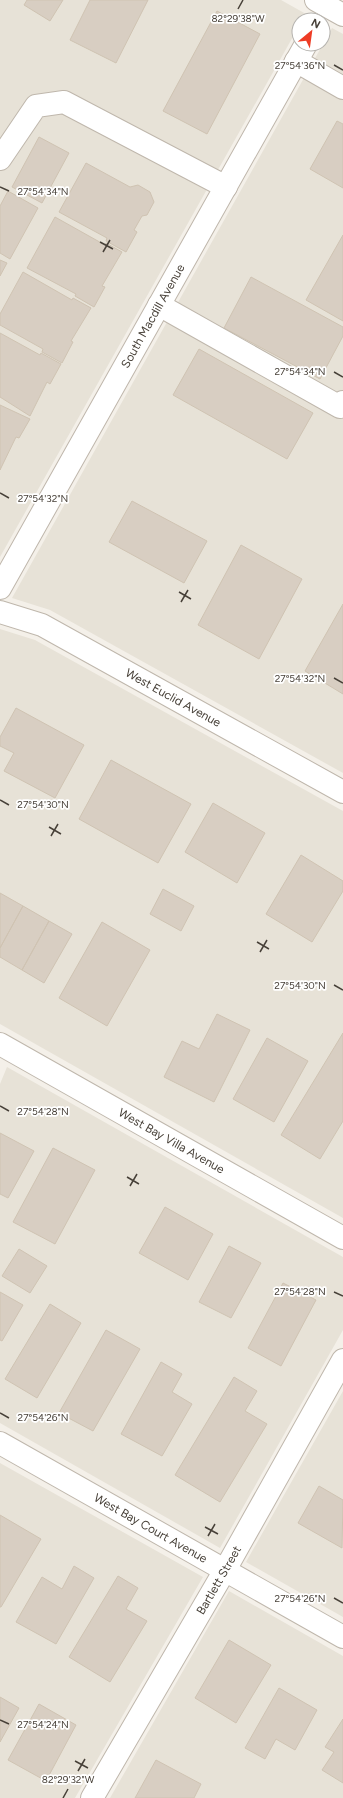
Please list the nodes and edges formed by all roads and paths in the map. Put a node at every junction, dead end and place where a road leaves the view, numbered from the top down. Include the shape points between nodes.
1 (301, 53) edge
2 (343, 88) edge
3 (0, 159) edge
4 (226, 187) junction
5 (159, 305) junction
6 (343, 402) edge
7 (0, 588) edge
8 (0, 612) edge
9 (343, 792) edge
10 (0, 1044) edge
11 (343, 1238) edge
12 (343, 1360) edge
13 (0, 1443) edge
14 (225, 1570) junction
15 (343, 1637) edge
16 (92, 1798) edge

1 - 2 street
1 - 4 street, South Macdill Avenue
3 - 4 street via 36,106 64,102
4 - 5 street, South Macdill Avenue
5 - 6 street via 340,407
5 - 7 street, South Macdill Avenue
8 - 9 street, West Euclid Avenue via 42,625
10 - 11 street, West Bay Villa Avenue
12 - 14 street, Bartlett Street
13 - 14 street, West Bay Court Avenue
14 - 15 street, West Bay Court Avenue
14 - 16 street, Bartlett Street

